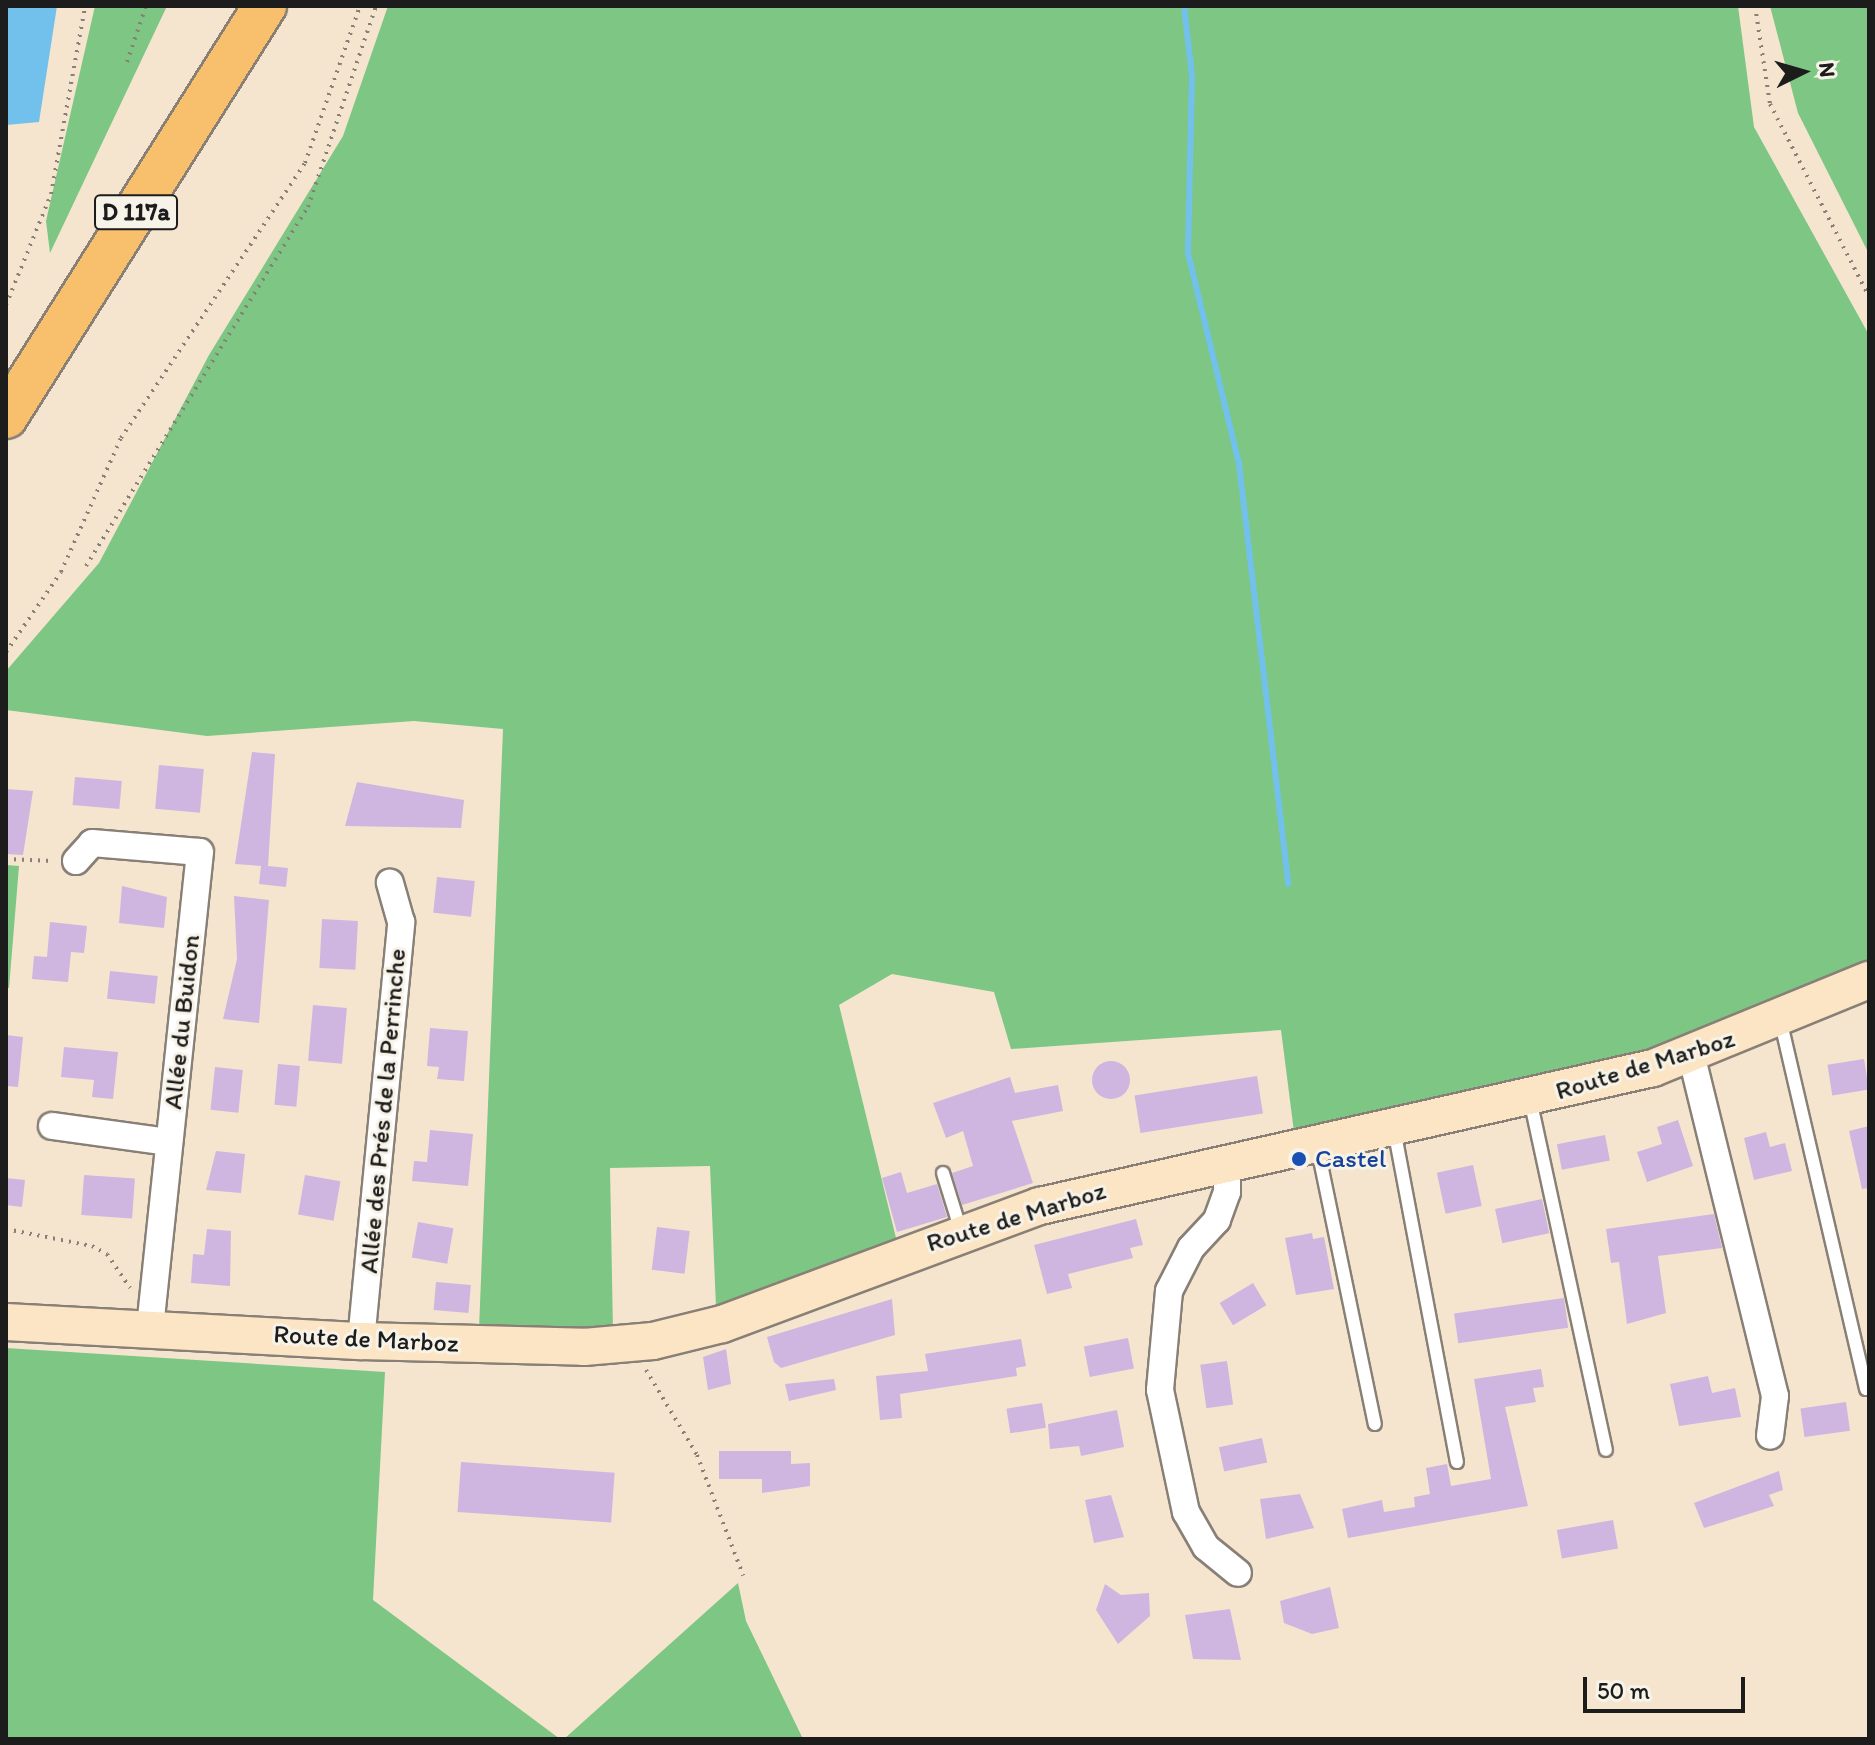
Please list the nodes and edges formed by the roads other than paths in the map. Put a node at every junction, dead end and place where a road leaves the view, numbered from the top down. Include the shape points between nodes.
1 (265, 6) edge
2 (6, 417) edge
3 (76, 861) road end
4 (390, 883) dead end
5 (1869, 980) edge
6 (1780, 1019) junction
7 (1691, 1054) junction
8 (1530, 1099) junction
9 (52, 1126) dead end
10 (1393, 1126) junction
11 (169, 1142) junction
12 (1317, 1142) junction
13 (1227, 1161) junction
14 (943, 1173) dead end
15 (961, 1231) junction
16 (6, 1304) edge
17 (151, 1318) junction
18 (6, 1322) edge
19 (361, 1341) junction
20 (1866, 1389) dead end
21 (1375, 1424) dead end
22 (1770, 1436) dead end
23 (1606, 1450) dead end
24 (1457, 1462) dead end
25 (1238, 1573) dead end

1 - 2 main road, D 117a
3 - 11 street, Allée du Buidon via 92,843 200,852
4 - 19 street, Allée des Prés de la Perrinche via 401,922
5 - 6 main road, Route de Marboz
6 - 7 main road, Route de Marboz
6 - 20 lane
7 - 8 main road, Route de Marboz
7 - 22 street via 1775,1396
8 - 10 main road, Route de Marboz
8 - 23 lane
9 - 11 street
10 - 12 main road, Route de Marboz
10 - 24 lane
11 - 17 street, Allée du Buidon
12 - 13 main road, Route de Marboz
12 - 21 lane
13 - 15 main road, Route de Marboz
13 - 25 street via 1227,1192 1217,1220 1191,1248 1169,1291 1160,1390 1186,1512 1206,1547
14 - 15 lane
15 - 19 main road, Route de Marboz via 722,1324 630,1344
16 - 17 main road, Route de Marboz
17 - 18 main road, Route de Marboz
17 - 19 main road, Route de Marboz

